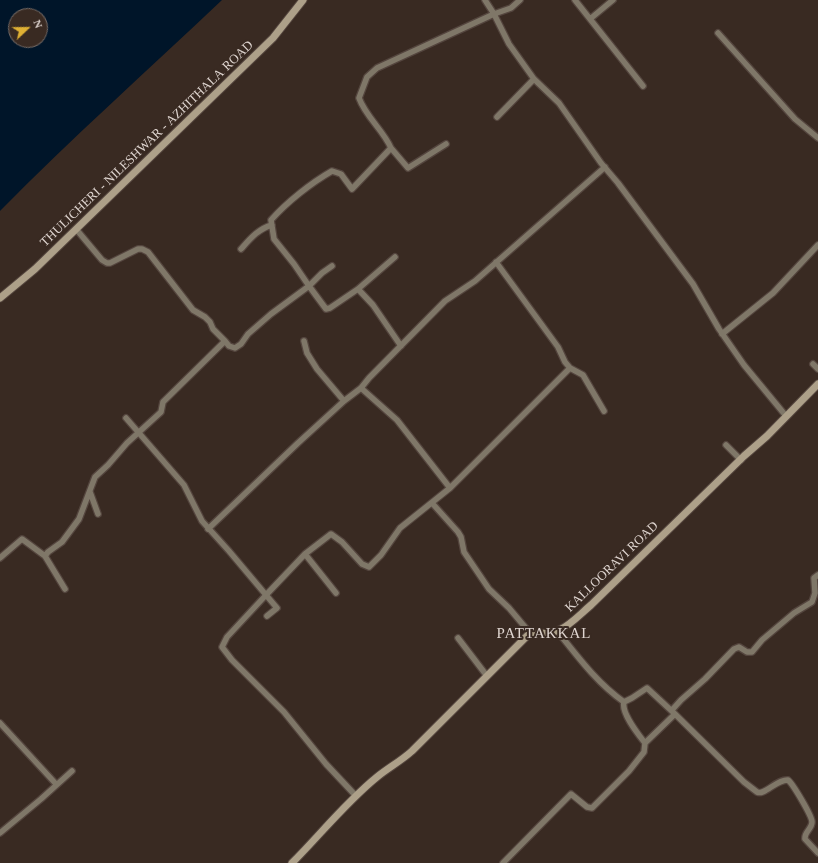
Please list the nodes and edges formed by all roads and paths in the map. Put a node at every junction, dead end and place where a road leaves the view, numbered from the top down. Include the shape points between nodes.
1 (303, 0) edge
2 (485, 0) edge
3 (520, 0) edge
4 (575, 0) edge
5 (613, 0) edge
6 (494, 14) junction
7 (590, 19) junction
8 (718, 33) dead end
9 (534, 79) junction
10 (643, 86) dead end
11 (497, 117) dead end
12 (818, 138) edge
13 (446, 144) dead end
14 (391, 148) junction
15 (604, 167) junction
16 (272, 225) junction
17 (76, 229) junction
18 (818, 245) edge
19 (241, 249) dead end
20 (395, 257) dead end
21 (496, 262) junction
22 (332, 266) dead end
23 (309, 286) junction
24 (358, 289) junction
25 (0, 298) edge
26 (722, 334) junction
27 (304, 340) dead end
28 (225, 341) junction
29 (401, 346) junction
30 (814, 364) dead end
31 (570, 368) junction
32 (818, 369) edge
33 (818, 384) edge
34 (361, 388) junction
35 (344, 401) junction
36 (604, 411) dead end
37 (786, 416) junction
38 (126, 418) dead end
39 (139, 433) junction
40 (726, 445) dead end
41 (740, 460) junction
42 (450, 488) junction
43 (90, 492) junction
44 (432, 503) junction
45 (98, 514) dead end
46 (208, 528) junction
47 (305, 554) junction
48 (45, 556) junction
49 (0, 558) edge
50 (818, 575) edge
51 (65, 589) dead end
52 (336, 593) dead end
53 (266, 595) junction
54 (267, 616) dead end
55 (530, 632) junction
56 (558, 632) junction
57 (458, 638) dead end
58 (486, 676) junction
59 (624, 702) junction
60 (673, 712) junction
61 (0, 723) edge
62 (645, 743) junction
63 (72, 771) dead end
64 (56, 784) junction
65 (356, 796) junction
66 (0, 833) edge
67 (818, 852) edge
68 (292, 863) edge
69 (502, 863) edge

1 - 17 main road, THULICHERI - NILESHWAR - AZHITHALA ROAD via 273,38
2 - 6 street
3 - 6 street via 511,8
4 - 7 street
5 - 7 street
6 - 9 street via 509,44
6 - 14 street via 377,68 367,77 359,98 363,108 388,140
7 - 10 street
8 - 12 street via 795,119
9 - 11 street
9 - 15 street via 559,103
13 - 14 street via 408,168
14 - 16 street via 352,189 341,174 332,171 315,181 281,208 271,220
15 - 21 street
15 - 26 street via 693,284
16 - 19 street via 255,233
16 - 23 street via 274,239
17 - 25 main road, THULICHERI - NILESHWAR - AZHITHALA ROAD via 35,269
17 - 28 street via 107,263 135,250 142,249 148,252 193,310 205,317
18 - 26 street via 773,293
20 - 24 street
21 - 29 street via 475,281 444,301
21 - 31 street
22 - 23 street
23 - 24 street via 326,309
23 - 28 street via 271,314 248,334 241,344 234,348
24 - 29 street via 373,305
26 - 37 street
27 - 35 street via 307,353 317,369
28 - 39 street via 163,402 161,412
29 - 34 street
30 - 32 street
31 - 36 street via 583,375
31 - 42 street
33 - 37 main road, KALLOORAVI ROAD
34 - 35 street
34 - 42 street via 397,420
35 - 46 street
37 - 41 main road, KALLOORAVI ROAD
38 - 39 street
39 - 43 street via 95,477
39 - 46 street via 184,485
40 - 41 street
41 - 56 main road, KALLOORAVI ROAD via 591,605
42 - 44 street
43 - 45 street
43 - 48 street via 79,519 62,542
44 - 47 street via 400,528 369,567 362,564 331,534
44 - 55 street via 458,532 464,552 489,589
46 - 53 street
47 - 52 street
47 - 53 street
48 - 49 street via 22,539
48 - 51 street
50 - 60 street via 814,578 815,592 812,602 788,618 752,652 739,647 734,649 705,680 681,700
53 - 54 street via 277,608
53 - 65 street via 227,637 222,648 284,712
55 - 56 main road
55 - 58 main road
56 - 59 street via 589,670
57 - 58 street
58 - 65 main road via 412,751
59 - 60 street via 647,688
59 - 62 street via 627,716
60 - 62 street
60 - 67 street via 757,792 760,793 784,780 791,782 812,821 805,839
61 - 64 street
62 - 69 street via 644,752 629,772 592,808 571,794
63 - 64 street
64 - 66 street
65 - 68 main road

